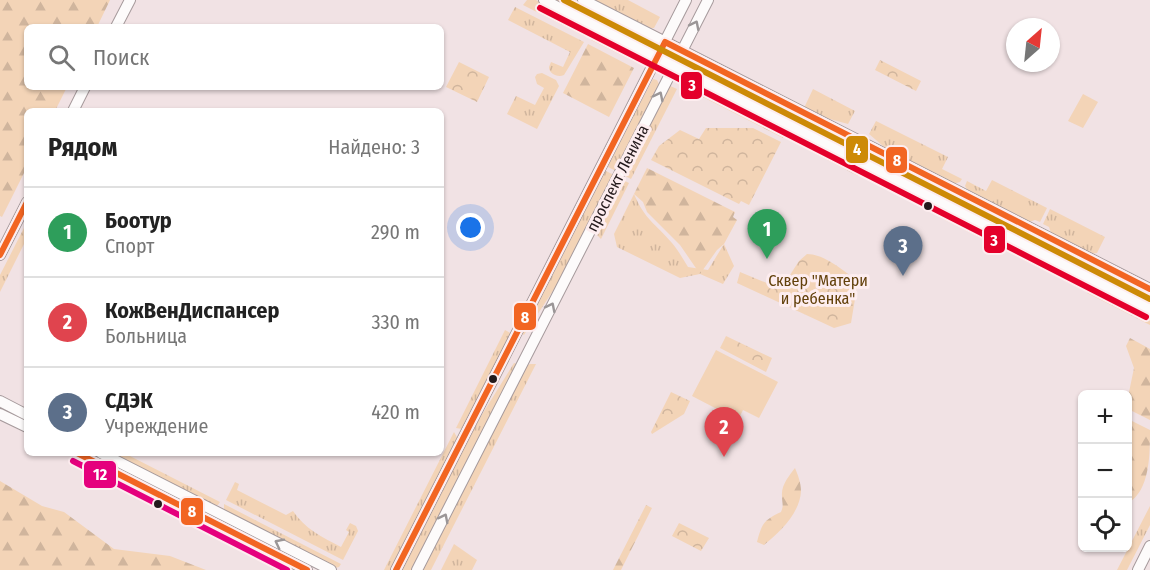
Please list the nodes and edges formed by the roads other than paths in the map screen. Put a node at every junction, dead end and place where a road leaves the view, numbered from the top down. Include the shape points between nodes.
1 (130, 0) edge
2 (544, 0) edge
3 (583, 0) edge
4 (686, 0) edge
5 (708, 0) edge
6 (118, 24) edge
7 (665, 42) junction
8 (682, 51) junction
9 (657, 58) junction
10 (674, 66) junction
11 (84, 90) edge
12 (75, 108) edge
13 (24, 208) edge
14 (0, 255) edge
15 (1150, 289) edge
16 (1150, 309) edge
17 (510, 347) junction
18 (526, 356) junction
19 (0, 401) edge
20 (24, 413) edge
21 (0, 414) edge
22 (24, 426) edge
23 (83, 456) edge
24 (107, 456) edge
25 (1150, 546) edge
26 (307, 570) edge
27 (331, 570) edge
28 (396, 570) edge
29 (417, 570) edge
30 (1138, 570) edge

1 - 6 street
2 - 9 street
3 - 7 street
4 - 7 street, проспект Ленина
8 -> 5 street, проспект Ленина
7 - 8 street
7 - 9 street, проспект Ленина
8 - 10 street, проспект Ленина
8 - 15 street
9 - 10 street
9 - 17 street, проспект Ленина
10 - 16 street
18 -> 10 street, проспект Ленина
11 - 12 street
13 - 14 street
17 - 18 street
17 - 28 street, проспект Ленина
29 -> 18 street, проспект Ленина
19 - 20 street
21 - 22 street
23 - 26 street
27 -> 24 street
25 - 30 street

